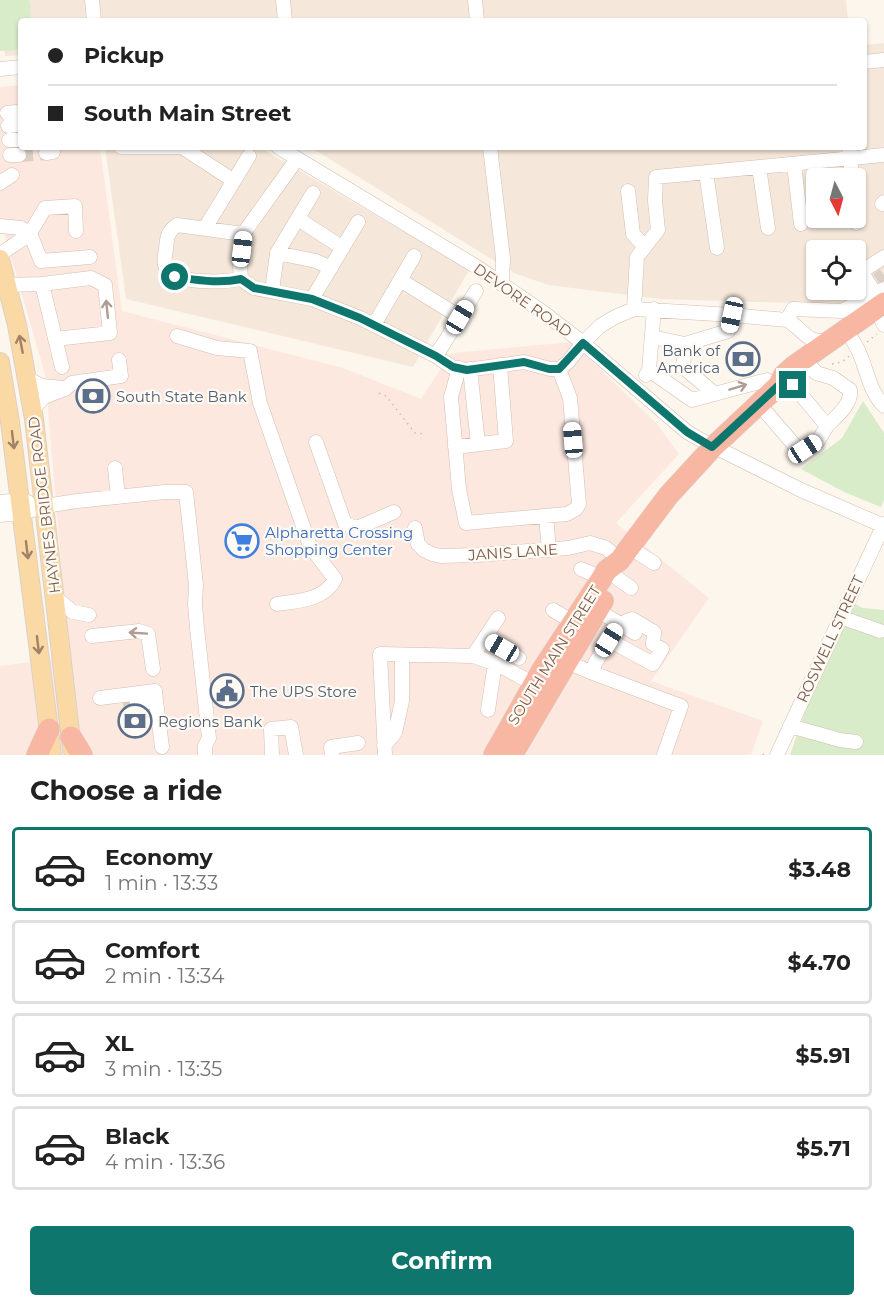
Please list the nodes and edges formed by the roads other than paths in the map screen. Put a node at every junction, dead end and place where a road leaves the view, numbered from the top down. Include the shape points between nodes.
1 (92, 0) edge
2 (283, 0) edge
3 (475, 0) edge
4 (94, 18) edge
5 (285, 18) edge
6 (477, 18) edge
7 (884, 60) edge
8 (867, 62) edge
9 (18, 67) edge
10 (0, 69) edge
11 (188, 150) edge
12 (490, 150) edge
13 (850, 153) edge
14 (298, 155) edge
15 (249, 156) dead end
16 (884, 156) edge
17 (794, 164) junction
18 (759, 167) junction
19 (851, 168) edge
20 (706, 172) junction
21 (0, 176) edge
22 (234, 181) junction
23 (0, 183) edge
24 (628, 191) dead end
25 (313, 193) dead end
26 (298, 219) junction
27 (358, 222) dead end
28 (801, 224) dead end
29 (0, 226) edge
30 (205, 228) junction
31 (768, 228) dead end
32 (76, 231) dead end
33 (30, 233) junction
34 (243, 234) junction
35 (645, 247) junction
36 (343, 248) junction
37 (717, 248) dead end
38 (277, 253) junction
39 (414, 256) dead end
40 (0, 257) edge
41 (90, 257) dead end
42 (884, 257) edge
43 (331, 268) junction
44 (241, 279) junction
45 (400, 280) junction
46 (42, 284) junction
47 (502, 284) junction
48 (8, 285) junction
49 (272, 291) junction
50 (476, 291) dead end
51 (312, 299) junction
52 (881, 305) edge
53 (634, 309) junction
54 (654, 309) junction
55 (732, 315) junction
56 (460, 317) junction
57 (787, 320) junction
58 (374, 325) junction
59 (177, 336) dead end
60 (652, 338) junction
61 (55, 339) junction
62 (831, 339) junction
63 (583, 343) junction
64 (685, 344) junction
65 (856, 345) junction
66 (436, 356) junction
67 (119, 360) dead end
68 (0, 362) edge
69 (500, 365) junction
70 (62, 367) dead end
71 (465, 369) junction
72 (559, 369) junction
73 (794, 378) junction
74 (28, 379) junction
75 (65, 389) junction
76 (715, 394) junction
77 (759, 404) junction
78 (884, 406) edge
79 (33, 409) junction
80 (827, 426) junction
81 (316, 442) dead end
82 (478, 444) junction
83 (455, 447) junction
84 (712, 447) junction
85 (116, 468) dead end
86 (118, 497) junction
87 (0, 502) edge
88 (21, 506) junction
89 (45, 506) junction
90 (394, 512) dead end
91 (0, 515) edge
92 (546, 516) junction
93 (884, 525) edge
94 (415, 528) dead end
95 (549, 550) junction
96 (654, 563) dead end
97 (581, 569) dead end
98 (620, 571) junction
99 (56, 598) junction
100 (277, 604) dead end
101 (553, 610) dead end
102 (597, 610) junction
103 (840, 617) junction
104 (498, 618) dead end
105 (573, 622) junction
106 (620, 624) junction
107 (59, 630) junction
108 (880, 631) dead end
109 (92, 636) dead end
110 (485, 639) junction
111 (609, 640) junction
112 (649, 642) junction
113 (402, 655) junction
114 (473, 656) junction
115 (519, 658) dead end
116 (495, 663) junction
117 (153, 669) dead end
118 (575, 671) junction
119 (534, 684) junction
120 (156, 701) junction
121 (382, 708) junction
122 (401, 708) junction
123 (488, 710) dead end
124 (790, 726) junction
125 (49, 729) junction
126 (856, 741) dead end
127 (358, 743) dead end
128 (71, 746) edge
129 (162, 747) dead end
130 (384, 750) edge
131 (37, 755) edge
132 (52, 755) edge
133 (82, 755) edge
134 (205, 755) edge
135 (272, 755) edge
136 (296, 755) edge
137 (332, 755) edge
138 (494, 755) edge
139 (512, 755) edge
140 (664, 755) edge
141 (777, 755) edge

1 - 4 street
2 - 5 street
3 - 6 street
7 - 8 street
9 - 10 street
11 - 22 street
12 - 47 street via 503,258
13 - 16 street
13 - 17 street
13 - 19 street
14 - 34 street
14 - 47 street, DEVORE ROAD
15 - 22 street
17 - 18 street
17 - 28 street
18 - 20 street
18 - 31 street
20 - 35 street via 656,177 658,230
20 - 37 street
21 - 23 street via 12,175
22 - 30 street
24 - 35 street via 633,234
25 - 26 street
26 - 36 street
26 - 38 street
27 - 36 street
29 - 33 street
30 - 34 street
30 - 44 street via 177,225 167,235 164,262 170,273 208,282
32 - 33 street via 75,206 45,208
33 - 40 street
33 - 41 street via 41,261
34 - 44 street
35 - 53 street via 637,257
36 - 43 street
38 - 43 street
38 - 49 street
39 - 45 street
40 - 48 main road, HAYNES BRIDGE ROAD
42 - 52 street via 861,272
43 - 51 street
44 - 49 street via 254,288
45 - 56 street
45 - 58 street
46 - 48 street
46 - 61 street
61 -> 46 street via 110,333 105,285 91,278
47 - 63 street, DEVORE ROAD
74 -> 48 main road, HAYNES BRIDGE ROAD
49 - 51 street
50 - 56 street
51 - 58 street
52 - 57 street via 842,311 793,309
52 - 62 highway, SOUTH MAIN STREET
52 - 65 highway, SOUTH MAIN STREET
53 - 54 street, DEVORE ROAD
53 - 63 street, DEVORE ROAD via 600,326
54 - 55 street, DEVORE ROAD
54 - 60 street
55 - 57 street, DEVORE ROAD
55 - 64 street via 728,331
56 - 66 street
57 - 62 street via 808,338
57 - 73 street via 800,341
58 - 66 street
59 - 100 street via 217,348 250,351 260,403 310,546 335,579 323,593
60 - 64 street
60 - 76 street via 648,372 692,400
61 - 70 street
62 - 73 highway, SOUTH MAIN STREET
63 - 72 street
63 - 84 street via 687,432
64 - 76 street via 683,367
65 - 73 highway, SOUTH MAIN STREET
65 - 78 street via 876,397
66 - 71 street via 453,367
67 - 75 street via 121,376 72,383
68 -> 88 main road, HAYNES BRIDGE ROAD
69 - 71 street
69 - 72 street via 524,362
69 - 82 street via 506,441
71 - 82 street
71 - 83 street via 451,397
72 - 92 street via 570,398 579,504 567,514
76 -> 73 street via 767,380
73 - 77 highway, SOUTH MAIN STREET
73 - 80 street
73 - 80 street via 833,378 850,390 845,407
74 - 75 street via 42,386
74 - 79 main road, HAYNES BRIDGE ROAD
75 - 79 street via 44,397
77 - 80 street via 796,447 805,449 818,441
77 - 84 highway, SOUTH MAIN STREET
79 - 89 main road, HAYNES BRIDGE ROAD
81 - 90 street via 345,524 357,528
82 - 83 street
83 - 92 street via 466,523
84 - 93 street
84 - 98 highway, SOUTH MAIN STREET via 668,496
85 - 86 street
86 - 89 street
86 - 134 street via 186,492 209,738
87 - 88 street
88 - 89 street
88 - 91 street
88 -> 125 main road, HAYNES BRIDGE ROAD
89 - 99 main road, HAYNES BRIDGE ROAD
92 - 95 street
93 - 103 street, ROSWELL STREET
94 - 95 street, JANIS LANE via 418,544 441,556
95 - 98 street, JANIS LANE via 590,543 606,548
96 - 98 street
97 - 98 street
98 - 102 highway, SOUTH MAIN STREET
98 - 105 highway, SOUTH MAIN STREET
99 - 107 main road, HAYNES BRIDGE ROAD
99 - 107 street via 74,612 89,615 71,620
101 - 105 street
102 - 106 street
102 - 118 highway, SOUTH MAIN STREET
103 - 108 street
103 - 124 street, ROSWELL STREET
104 - 110 street
105 - 119 highway, SOUTH MAIN STREET
106 - 111 street
106 - 112 street
106 - 112 street via 633,619 654,632
107 - 128 main road, HAYNES BRIDGE ROAD
117 -> 109 street via 148,634 139,631
110 - 114 street
110 - 115 street
111 - 112 street via 653,664
111 - 118 street via 595,663
113 - 114 street
113 - 121 street via 380,654
113 - 122 street
114 - 116 street
116 - 119 street
116 - 123 street
118 - 139 highway, SOUTH MAIN STREET
118 - 140 street via 681,706
119 - 138 highway, SOUTH MAIN STREET
120 - 120 street via 130,704 101,702 155,691
120 - 129 street
121 - 122 street
121 - 130 street
122 - 130 street via 395,734
124 - 126 street
124 - 141 street, ROSWELL STREET
125 - 131 highway
125 - 132 main road, HAYNES BRIDGE ROAD
127 - 137 street via 331,747
128 - 133 highway
135 - 136 street via 271,729 291,727

